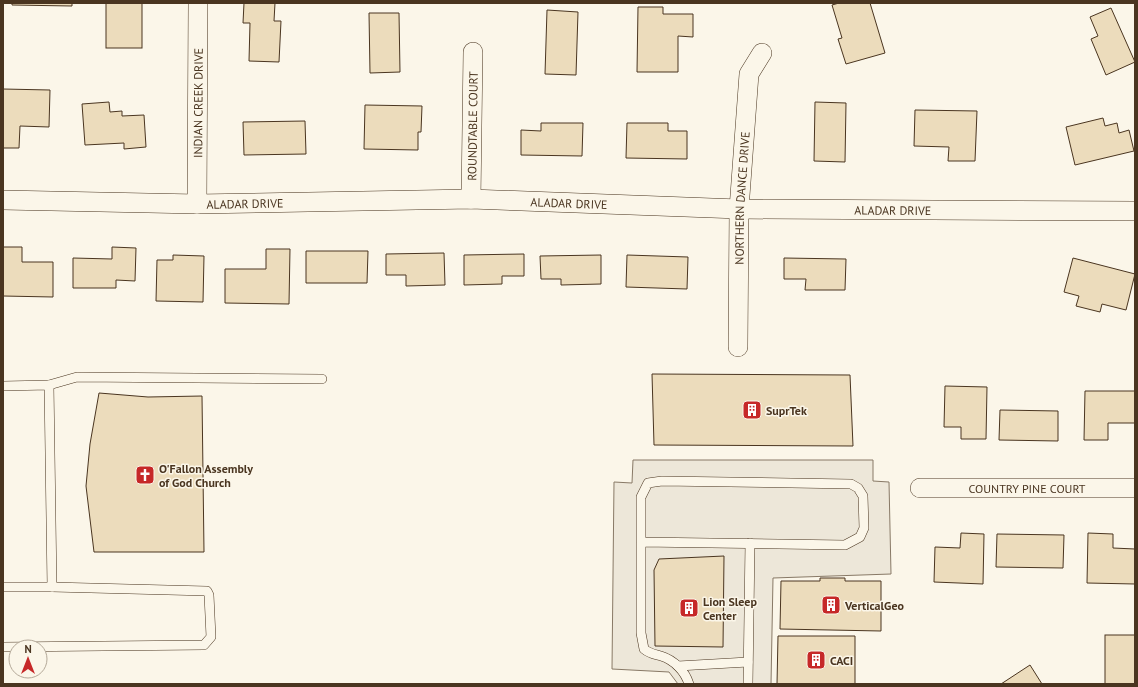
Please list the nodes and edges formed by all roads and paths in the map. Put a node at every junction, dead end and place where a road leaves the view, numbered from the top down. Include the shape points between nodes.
1 (198, 3) edge
2 (473, 52) dead end
3 (762, 53) dead end
4 (471, 199) junction
5 (3, 200) edge
6 (197, 204) junction
7 (739, 209) junction
8 (1135, 211) edge
9 (738, 348) dead end
10 (322, 379) dead end
11 (49, 385) junction
12 (3, 386) edge
13 (920, 488) dead end
14 (1135, 488) edge
15 (641, 542) junction
16 (750, 543) junction
17 (3, 587) edge
18 (52, 587) junction
19 (3, 647) edge
20 (748, 662) junction
21 (678, 666) junction
22 (688, 684) edge
23 (748, 684) edge

1 - 6 street, INDIAN CREEK DRIVE
2 - 4 street, ROUNDTABLE COURT
3 - 7 street, NORTHERN DANCE DRIVE via 749,74
4 - 6 street, ALADAR DRIVE
4 - 7 street, ALADAR DRIVE
5 - 6 street, ALADAR DRIVE
7 - 8 street, ALADAR DRIVE
7 - 9 street, NORTHERN DANCE DRIVE
10 - 11 lane via 77,377
11 - 12 lane
11 - 18 lane
13 - 14 street, COUNTRY PINE COURT
15 - 16 lane
15 - 16 lane via 641,497 648,483 662,481 851,484 858,488 863,496 864,528 860,537 846,545
15 - 21 lane via 641,633 644,649 650,655 661,656
16 - 20 lane
17 - 18 lane
18 - 19 lane via 207,591 211,637 204,645
20 - 21 lane
20 - 23 lane
21 - 22 lane via 687,678

